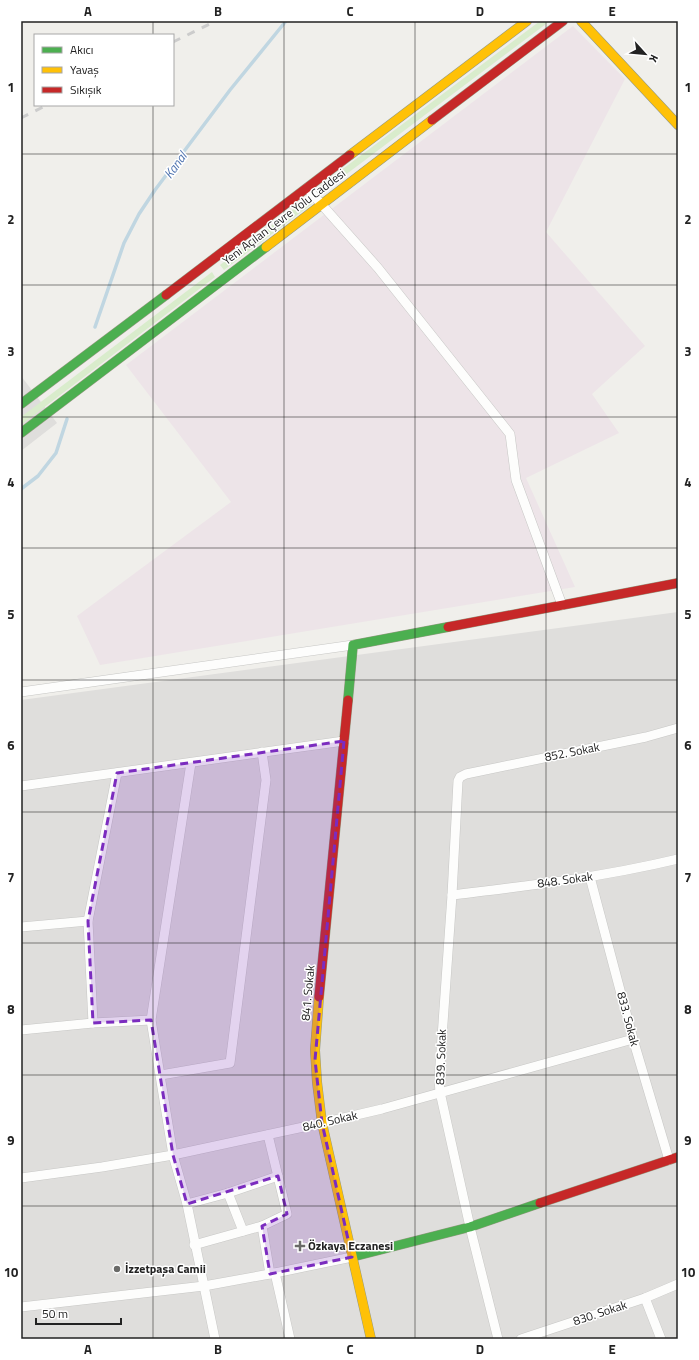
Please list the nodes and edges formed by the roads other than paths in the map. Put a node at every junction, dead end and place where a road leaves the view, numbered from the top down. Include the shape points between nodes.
1 (527, 21) edge
2 (563, 21) edge
3 (581, 21) edge
4 (678, 125) edge
5 (307, 188) junction
6 (321, 204) junction
7 (21, 404) edge
8 (21, 433) edge
9 (678, 583) edge
10 (562, 605) junction
11 (353, 645) junction
12 (21, 692) edge
13 (678, 728) edge
14 (344, 741) junction
15 (262, 752) junction
16 (191, 763) junction
17 (117, 773) junction
18 (466, 774) joint
19 (21, 786) edge
20 (678, 859) edge
21 (590, 877) junction
22 (452, 895) junction
23 (88, 921) junction
24 (21, 927) edge
25 (151, 1020) junction
26 (93, 1023) junction
27 (21, 1030) edge
28 (633, 1039) junction
29 (161, 1075) junction
30 (440, 1092) junction
31 (322, 1124) junction
32 (268, 1135) junction
33 (173, 1154) junction
34 (678, 1157) edge
35 (669, 1160) junction
36 (278, 1176) junction
37 (21, 1178) edge
38 (228, 1193) junction
39 (186, 1204) junction
40 (262, 1226) junction
41 (470, 1227) junction
42 (243, 1232) junction
43 (194, 1245) junction
44 (352, 1257) junction
45 (273, 1274) junction
46 (678, 1284) edge
47 (204, 1286) junction
48 (645, 1298) junction
49 (21, 1307) edge
50 (215, 1339) edge
51 (290, 1339) edge
52 (370, 1339) edge
53 (498, 1339) edge
54 (521, 1339) edge
55 (661, 1339) edge

1 - 5 street, Yeni Açılan Çevre Yolu Caddesi
2 - 6 street, Yeni Açılan Çevre Yolu Caddesi
3 - 4 street
5 - 6 street
5 - 7 street, Yeni Açılan Çevre Yolu Caddesi
6 - 8 street, Yeni Açılan Çevre Yolu Caddesi
6 - 10 street via 378,268 510,434 516,480
9 - 10 street
10 - 11 street
11 - 12 street
11 - 14 street, 841. Sokak
13 - 18 street, 852. Sokak via 646,737
14 - 15 street
14 - 31 street, 841. Sokak via 315,1040
15 - 16 street
15 - 29 street via 266,780 230,1063
16 - 17 street
16 - 25 street
17 - 19 street
17 - 23 street
18 - 22 street, 839. Sokak via 458,781
20 - 21 street, 848. Sokak
21 - 22 street, 848. Sokak
21 - 28 street, 833. Sokak
22 - 30 street, 839. Sokak via 439,1070
23 - 24 street
23 - 26 street
25 - 26 street
25 - 29 street
26 - 27 street
28 - 30 street, 840. Sokak
28 - 35 street, 833. Sokak
29 - 33 street
30 - 31 street, 840. Sokak
30 - 41 street, 839. Sokak
31 - 32 street, 840. Sokak
31 - 44 street, 841. Sokak
32 - 33 street, 840. Sokak
32 - 36 street
33 - 37 street, 840. Sokak
33 - 39 street
34 - 35 street
35 - 41 street
36 - 38 street
36 - 40 street via 287,1214
38 - 39 street
38 - 42 street
39 - 43 street
40 - 42 street
40 - 45 street
41 - 44 street
41 - 53 street, 839. Sokak
42 - 43 street
43 - 47 street
44 - 45 street
44 - 52 street, 841. Sokak
45 - 47 street
45 - 51 street
46 - 48 street, 830. Sokak
47 - 49 street
47 - 50 street
48 - 54 street, 830. Sokak
48 - 55 street

